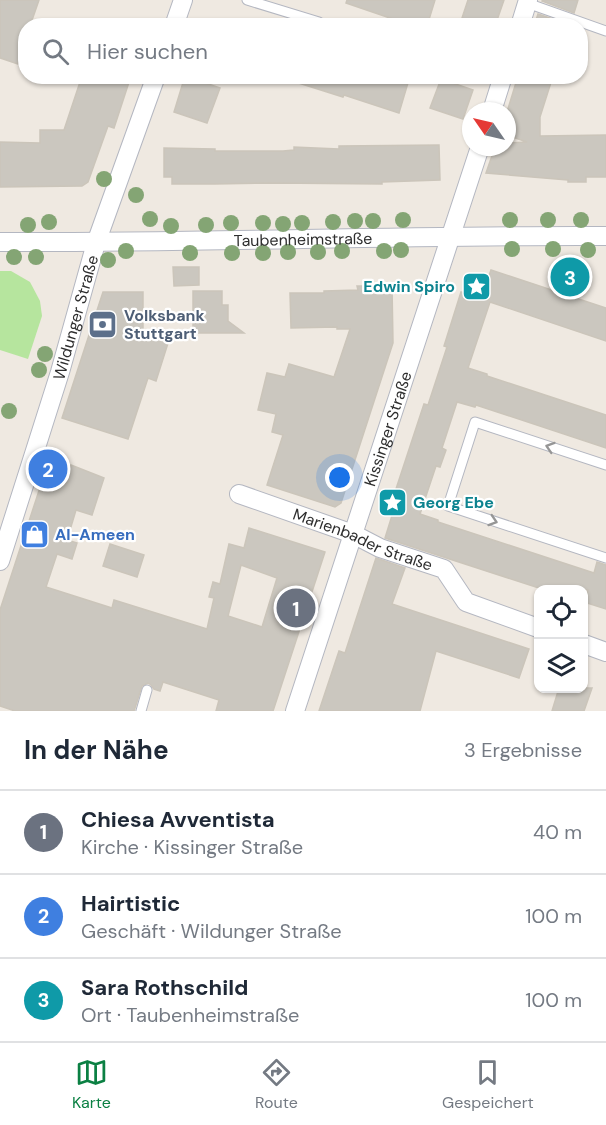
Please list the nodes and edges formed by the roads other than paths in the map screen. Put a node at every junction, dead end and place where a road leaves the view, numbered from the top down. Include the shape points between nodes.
1 (183, 0) edge
2 (247, 0) edge
3 (528, 2) edge
4 (177, 18) edge
5 (306, 18) edge
6 (523, 18) edge
7 (571, 18) edge
8 (588, 24) edge
9 (606, 31) edge
10 (153, 84) edge
11 (500, 84) edge
12 (495, 102) edge
13 (477, 156) edge
14 (451, 236) junction
15 (606, 236) edge
16 (0, 242) edge
17 (96, 243) junction
18 (606, 465) edge
19 (239, 494) dead end
20 (353, 534) junction
21 (606, 558) edge
22 (0, 561) edge
23 (534, 627) edge
24 (588, 645) edge
25 (606, 652) edge
26 (147, 690) dead end
27 (141, 711) edge
28 (295, 711) edge

1 - 4 street
2 - 5 lane
3 - 6 street
3 - 7 lane
8 - 9 lane
10 - 17 street, Wildunger Straße
11 - 12 street
13 - 14 street, Kissinger Straße
14 - 15 street, Taubenheimstraße
14 - 17 street, Taubenheimstraße
14 - 20 street, Kissinger Straße
16 - 17 street, Taubenheimstraße
17 - 22 street, Wildunger Straße via 50,406
18 -> 21 lane via 475,422 447,506
19 - 20 street, Marienbader Straße
20 - 23 street, Marienbader Straße via 380,548 444,569 466,602
20 - 28 street, Kissinger Straße
24 - 25 street
26 - 27 lane

